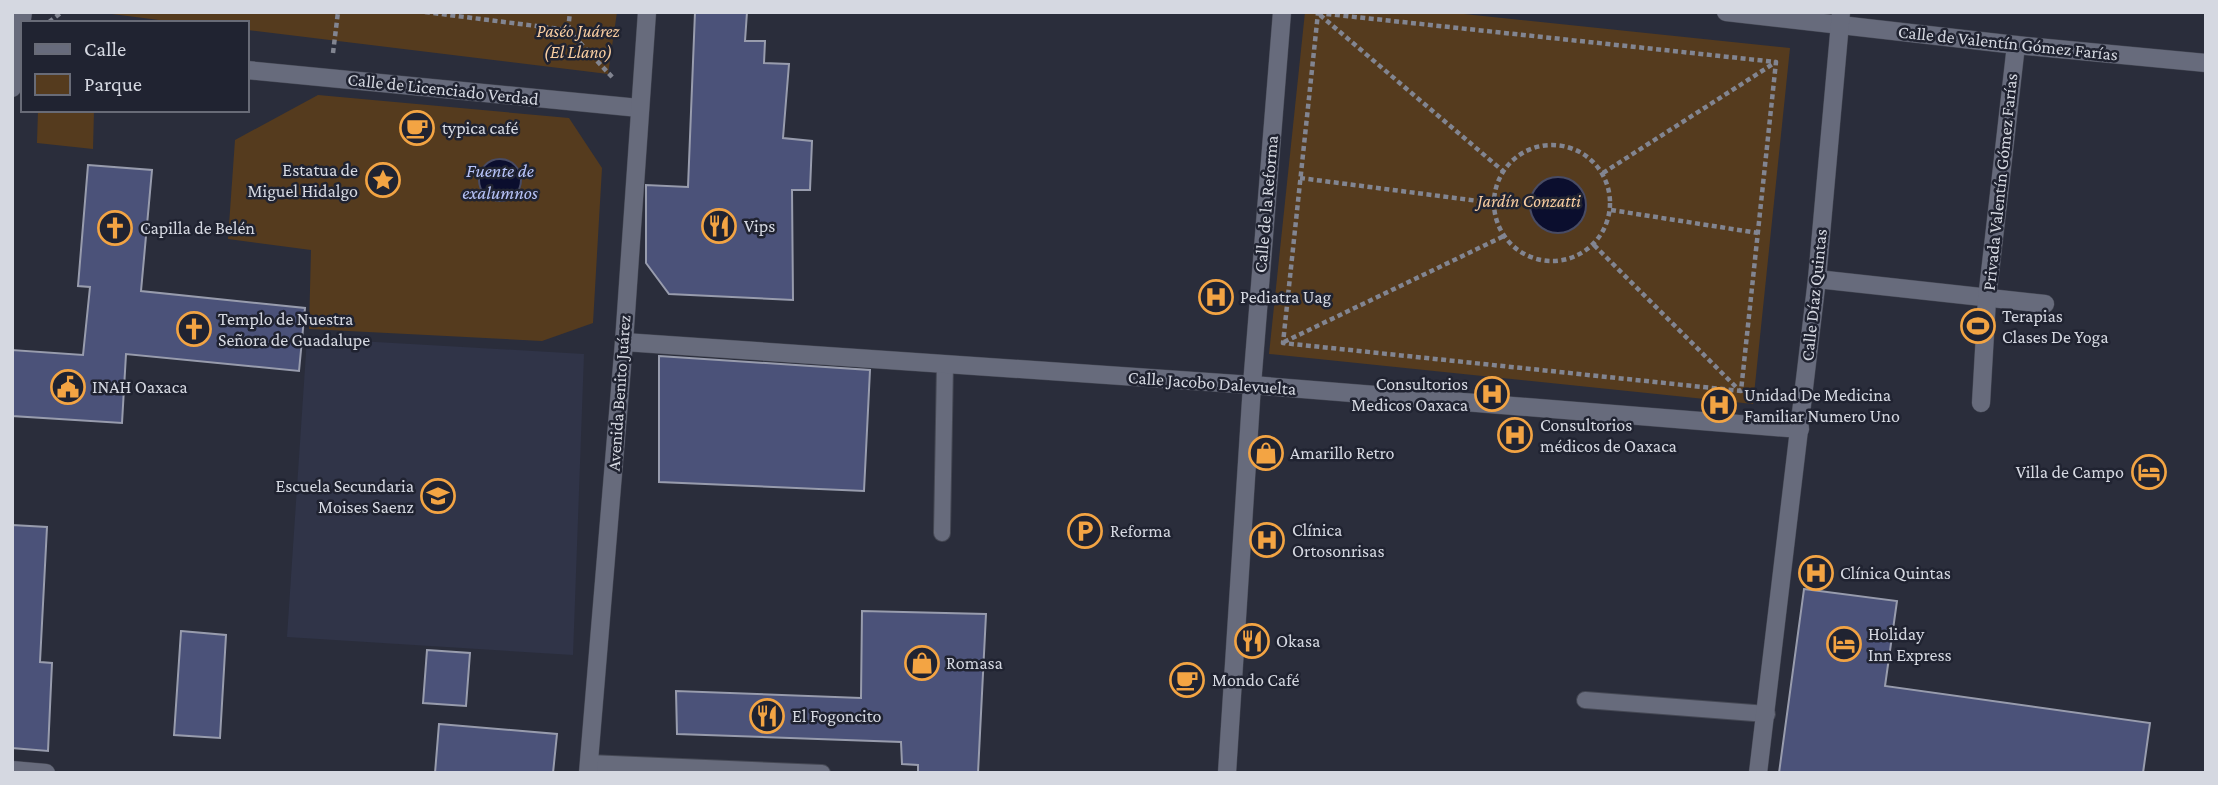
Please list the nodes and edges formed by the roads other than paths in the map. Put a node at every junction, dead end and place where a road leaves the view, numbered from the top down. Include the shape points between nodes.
1 (647, 12) edge
2 (1282, 12) edge
3 (1726, 12) edge
4 (1840, 19) edge
5 (21, 24) edge
6 (2016, 45) junction
7 (17, 47) edge
8 (2206, 63) edge
9 (248, 70) edge
10 (12, 88) edge
11 (639, 108) junction
12 (1817, 279) junction
13 (1987, 299) junction
14 (2045, 304) dead end
15 (624, 342) junction
16 (945, 364) junction
17 (1252, 385) junction
18 (1981, 402) dead end
19 (1800, 429) junction
20 (942, 533) dead end
21 (1585, 700) dead end
22 (1767, 714) junction
23 (588, 768) edge
24 (12, 770) edge
25 (46, 773) edge
26 (822, 773) edge
27 (1227, 773) edge
28 (1758, 773) edge

1 - 11 street, Avenida Benito Juárez
2 - 17 street, Calle de la Reforma
3 - 4 street, Calle de Valentín Gómez Farías
4 - 6 street, Calle de Valentín Gómez Farías
4 - 12 street, Calle Díaz Quintas
5 - 7 street
6 - 8 street, Calle de Valentín Gómez Farías
6 - 13 street, Privada Valentín Gómez Farías
7 - 10 street
9 - 11 street, Calle de Licenciado Verdad
11 - 15 street, Avenida Benito Juárez
12 - 13 street
12 - 19 street, Calle Díaz Quintas
13 - 14 street
13 - 18 street, Privada Valentín Gómez Farías
15 - 16 street, Calle Jacobo Dalevuelta
15 - 23 street, Avenida Benito Juárez
16 - 17 street, Calle Jacobo Dalevuelta
16 - 20 lane
17 - 19 street, Calle Jacobo Dalevuelta
17 - 27 street, Calle de la Reforma
19 - 22 street, Calle Díaz Quintas
21 - 22 lane
22 - 28 street, Calle Díaz Quintas
23 - 26 lane
24 - 25 street

